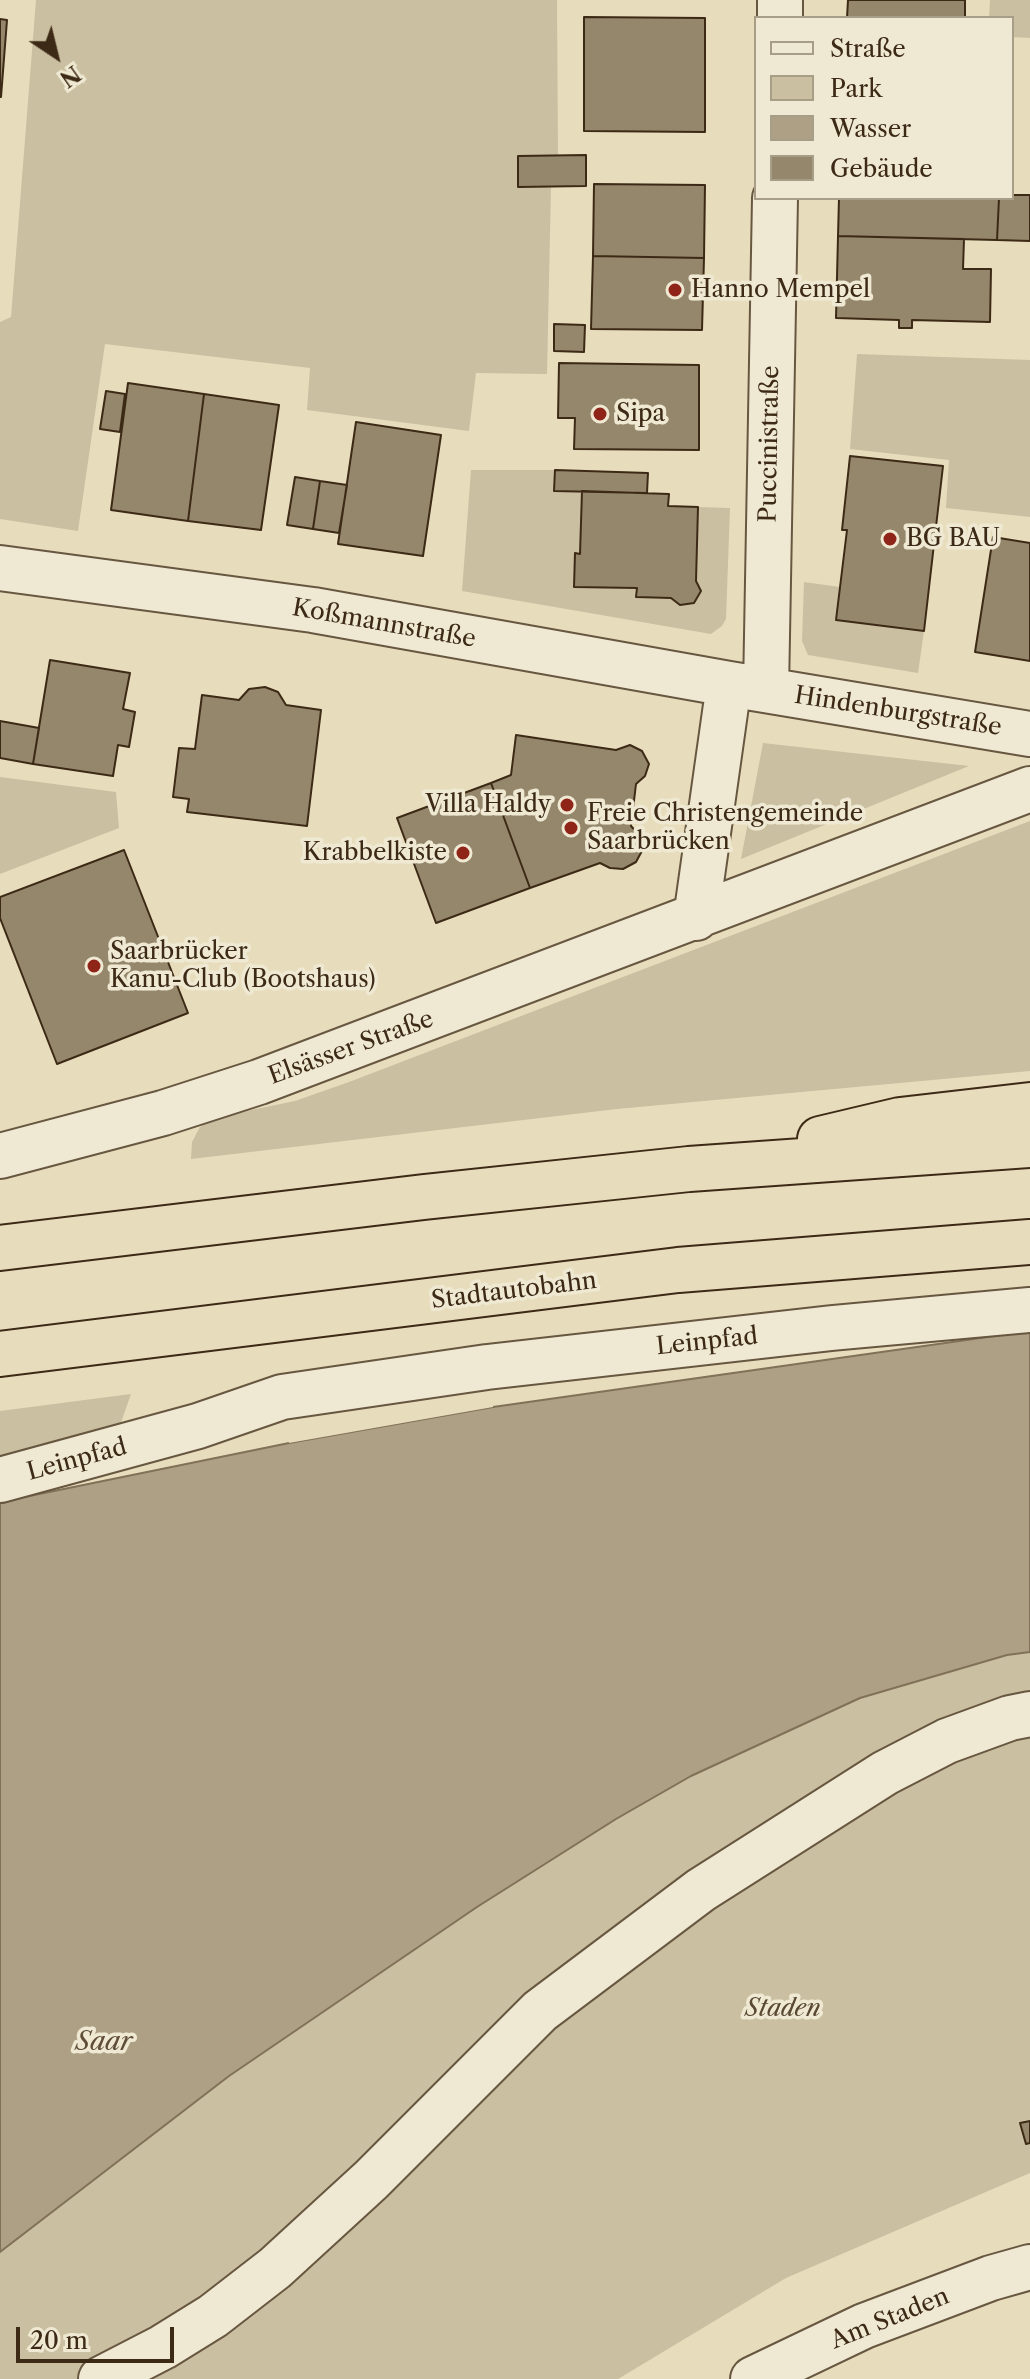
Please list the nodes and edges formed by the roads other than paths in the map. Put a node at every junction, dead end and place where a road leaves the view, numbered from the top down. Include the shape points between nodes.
1 (775, 200) edge
2 (0, 568) edge
3 (748, 687) junction
4 (1030, 734) edge
5 (1030, 789) edge
6 (696, 918) junction
7 (1030, 1105) edge
8 (1030, 1145) edge
9 (0, 1156) edge
10 (689, 1169) junction
11 (1030, 1242) edge
12 (0, 1248) edge
13 (1030, 1310) edge
14 (0, 1354) edge
15 (0, 1480) edge
16 (1030, 1714) edge
17 (1030, 2267) edge
18 (759, 2377) edge
19 (101, 2379) edge

1 - 3 street, Puccinistraße via 754,409
2 - 3 street, Koßmannstraße via 313,610
3 - 4 street, Hindenburgstraße
3 - 6 street
5 - 6 street, Elsässer Straße
6 - 9 street, Elsässer Straße via 331,1056 163,1113
7 - 10 highway via 900,1120
8 - 10 highway
10 - 12 highway
11 - 14 highway, Stadtautobahn via 678,1270
13 - 15 street, Leinpfad via 487,1367 387,1391 282,1397 198,1426
16 - 19 street via 947,1741 885,1773 701,1890 540,2011 275,2268 213,2316
17 - 18 street, Am Staden via 864,2326

